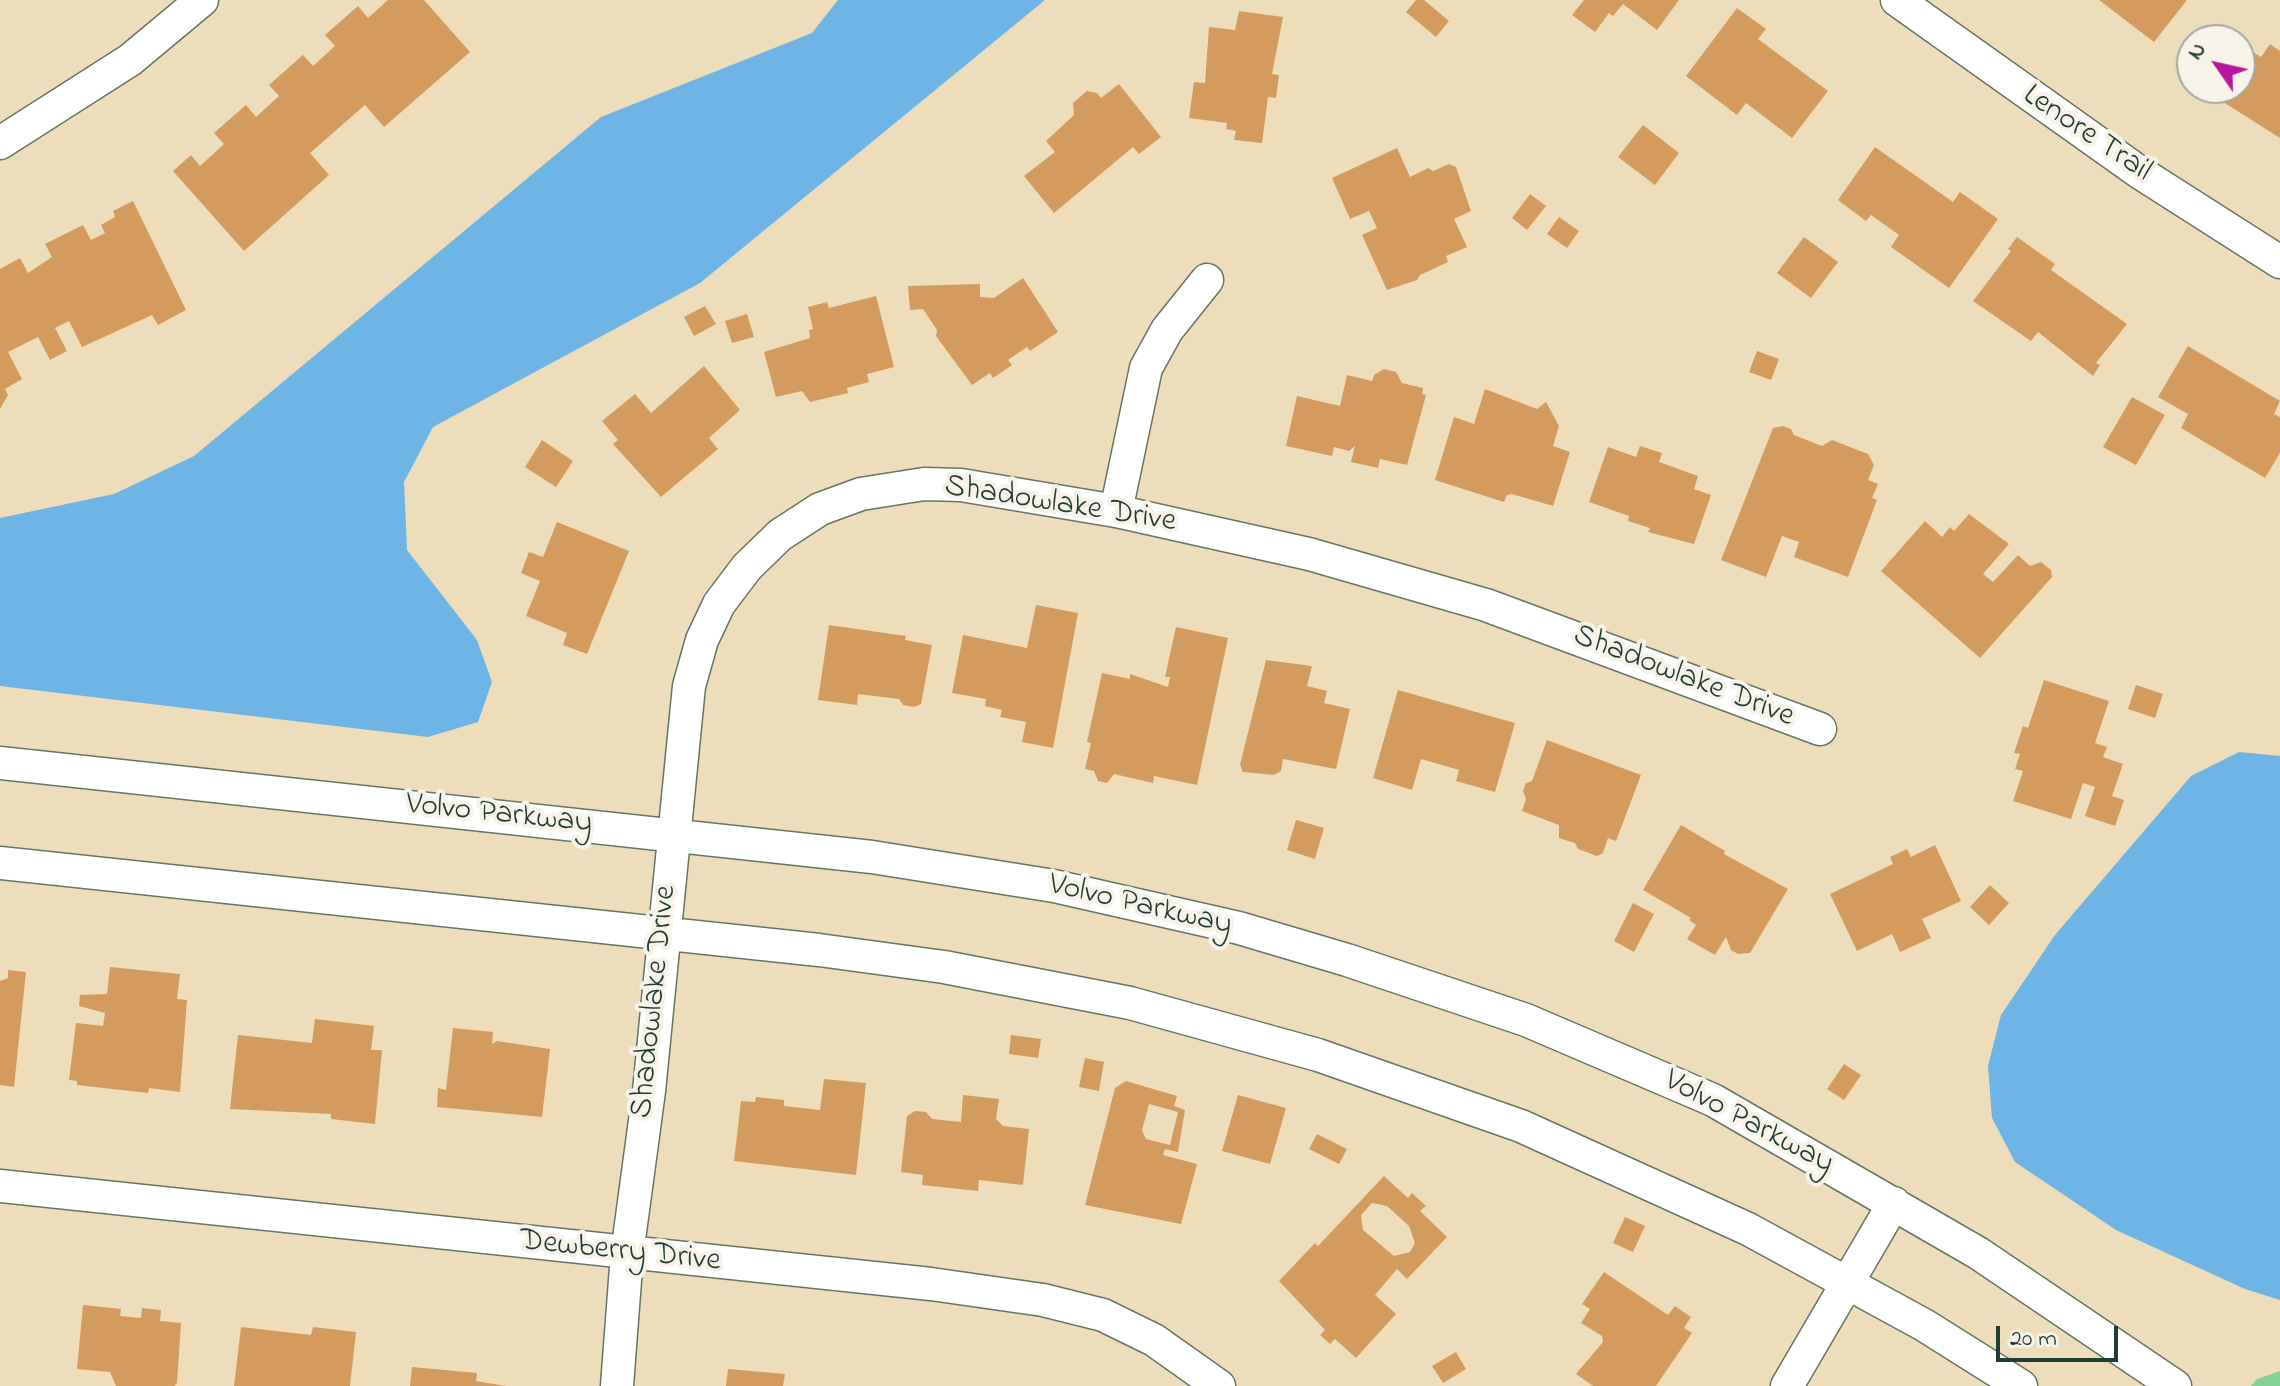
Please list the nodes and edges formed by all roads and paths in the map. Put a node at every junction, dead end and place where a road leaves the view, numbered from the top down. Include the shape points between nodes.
1 (202, 0) edge
2 (1897, 0) edge
3 (0, 143) edge
4 (2280, 262) edge
5 (1207, 280) dead end
6 (1116, 511) junction
7 (1820, 729) dead end
8 (0, 763) edge
9 (674, 834) junction
10 (0, 863) edge
11 (663, 934) junction
12 (0, 1186) edge
13 (1894, 1203) junction
14 (627, 1254) junction
15 (1848, 1282) junction
16 (617, 1386) edge
17 (1219, 1386) edge
18 (1787, 1386) edge
19 (2021, 1386) edge
20 (2175, 1386) edge

1 - 3 street via 130,60
2 - 4 street, Lenore Trail via 2139,172
5 - 6 street via 1167,330 1146,368
6 - 7 street, Shadowlake Drive via 1309,554 1486,605
6 - 9 street, Shadowlake Drive via 961,485 924,484 861,494 780,535 719,604 702,640 689,686
8 - 9 street, Volvo Parkway
9 - 11 street, Shadowlake Drive
9 - 13 street, Volvo Parkway via 872,857 1054,886 1239,928 1347,960 1526,1020 1700,1094
10 - 11 street
11 - 14 street, Shadowlake Drive
11 - 15 street via 944,967 1130,1003 1318,1055 1535,1132 1735,1222
12 - 14 street, Dewberry Drive
13 - 15 street
13 - 20 street, Volvo Parkway
14 - 16 street, Shadowlake Drive
14 - 17 street, Dewberry Drive via 931,1284 1054,1302 1103,1315 1154,1340
15 - 18 street
15 - 19 street

